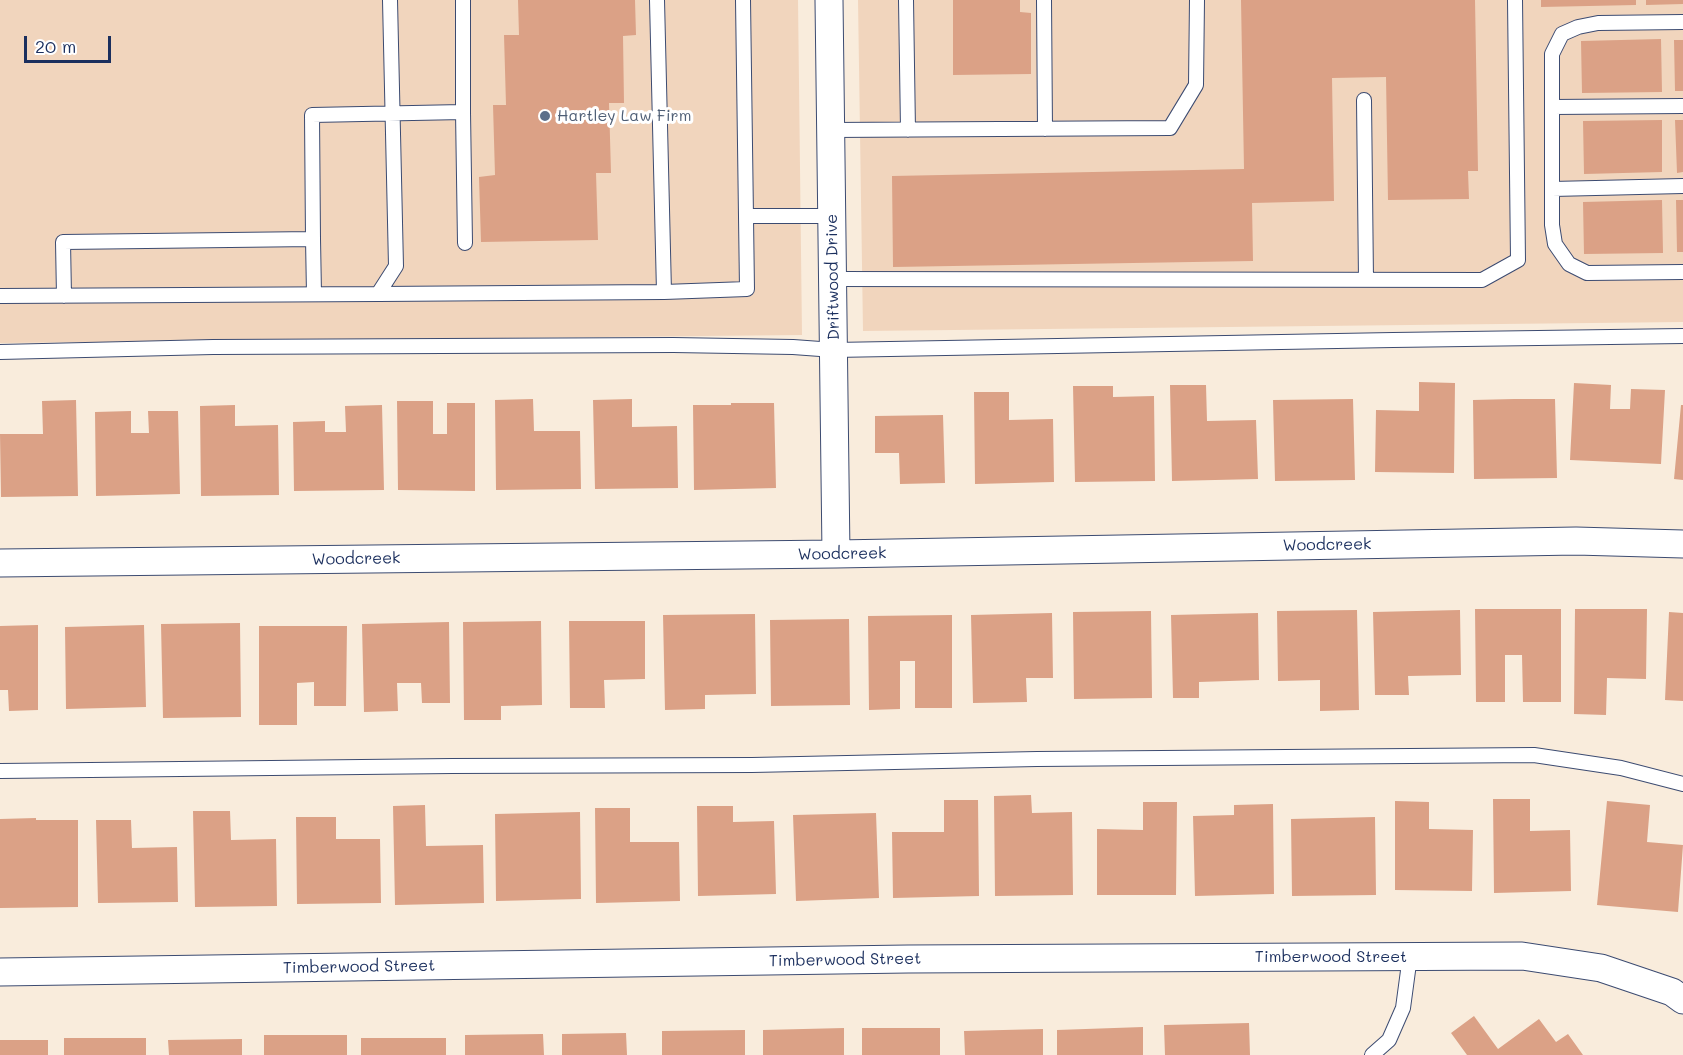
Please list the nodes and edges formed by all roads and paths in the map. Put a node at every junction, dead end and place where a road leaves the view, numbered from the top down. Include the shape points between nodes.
1 (390, 0) edge
2 (463, 0) edge
3 (657, 0) edge
4 (743, 0) edge
5 (829, 0) edge
6 (906, 0) edge
7 (1044, 0) edge
8 (1197, 0) edge
9 (1515, 0) edge
10 (1683, 22) edge
11 (1364, 100) dead end
12 (1683, 106) edge
13 (1552, 107) junction
14 (463, 112) junction
15 (392, 113) junction
16 (1045, 129) junction
17 (831, 130) junction
18 (908, 130) junction
19 (1683, 186) edge
20 (1552, 189) junction
21 (746, 216) junction
22 (832, 216) junction
23 (313, 239) junction
24 (465, 243) dead end
25 (1683, 272) edge
26 (833, 279) junction
27 (1366, 280) junction
28 (664, 292) junction
29 (314, 294) junction
30 (378, 294) junction
31 (0, 296) edge
32 (64, 296) junction
33 (1683, 336) edge
34 (834, 350) junction
35 (0, 352) edge
36 (1683, 544) edge
37 (836, 554) junction
38 (0, 563) edge
39 (0, 771) edge
40 (1683, 784) edge
41 (1410, 956) junction
42 (0, 972) edge
43 (1683, 1000) edge
44 (1372, 1055) edge

1 - 15 lane
2 - 14 lane
3 - 28 lane
4 - 21 lane
5 - 17 street, Driftwood Drive
6 - 18 lane
7 - 16 lane
8 - 16 lane via 1196,85 1170,128
9 - 27 lane via 1518,260 1482,280
10 - 13 lane via 1598,23 1562,34 1552,54
11 - 27 lane
12 - 13 lane
13 - 20 lane
14 - 15 lane
14 - 24 lane
15 - 23 lane via 312,115
15 - 30 lane via 396,266
16 - 18 lane
17 - 18 lane
17 - 22 street, Driftwood Drive
19 - 20 lane
20 - 25 lane via 1555,244 1569,264 1587,273
21 - 22 lane
21 - 28 lane via 747,289
22 - 26 street, Driftwood Drive
23 - 29 lane
23 - 32 lane via 63,242
26 - 27 lane
26 - 34 street, Driftwood Drive
28 - 30 lane
29 - 30 lane
29 - 32 lane
31 - 32 lane
33 - 34 lane
34 - 35 lane via 673,345
34 - 37 street, Driftwood Drive
36 - 37 street, Woodcreek via 1576,541
37 - 38 street, Woodcreek
39 - 40 lane via 1534,754 1621,768
41 - 42 street, Timberwood Street
41 - 43 street, Timberwood Street via 1522,956 1601,968 1672,992
41 - 44 lane via 1403,1008 1389,1040

